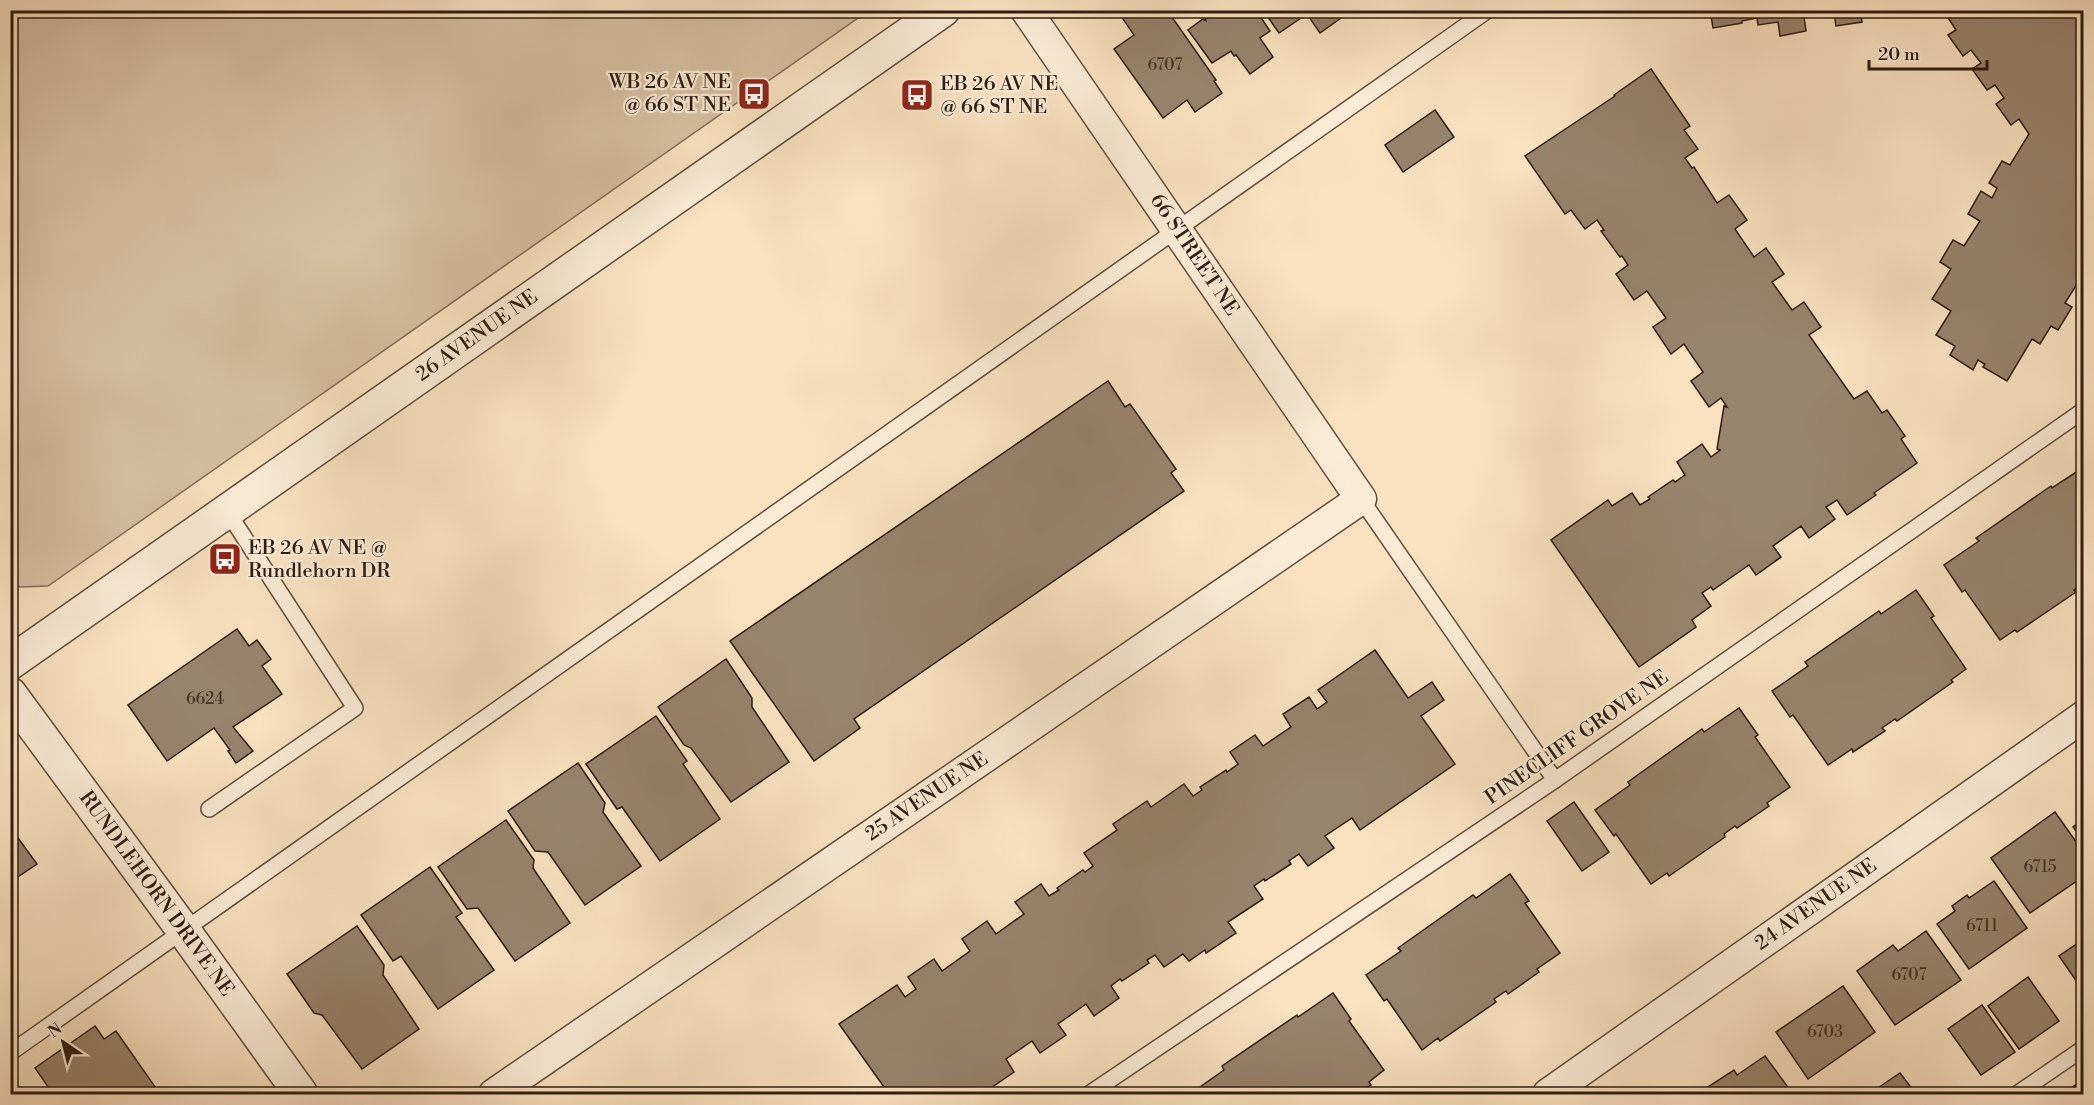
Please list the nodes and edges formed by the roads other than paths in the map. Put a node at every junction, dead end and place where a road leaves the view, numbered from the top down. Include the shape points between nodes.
1 (943, 10) edge
2 (1026, 10) edge
3 (1488, 10) edge
4 (1178, 231) junction
5 (2084, 410) edge
6 (1360, 499) junction
7 (227, 511) junction
8 (10, 663) edge
9 (10, 694) edge
10 (2084, 716) edge
11 (1555, 780) junction
12 (209, 808) dead end
13 (184, 931) junction
14 (2084, 1048) edge
15 (10, 1053) edge
16 (301, 1095) edge
17 (494, 1095) edge
18 (1089, 1095) edge
19 (1548, 1095) edge
20 (2017, 1095) edge

1 - 7 street, 26 AVENUE NE
2 - 4 street, 66 STREET NE
3 - 4 lane
4 - 6 street, 66 STREET NE
4 - 13 lane
5 - 11 lane, PINECLIFF GROVE NE
6 - 11 lane
6 - 17 street, 25 AVENUE NE
7 - 8 street, 26 AVENUE NE
7 - 12 lane via 355,708
9 - 13 street, RUNDLEHORN DRIVE NE
10 - 19 street, 24 AVENUE NE
11 - 18 lane, PINECLIFF GROVE NE
13 - 15 lane
13 - 16 street, RUNDLEHORN DRIVE NE
14 - 20 lane

